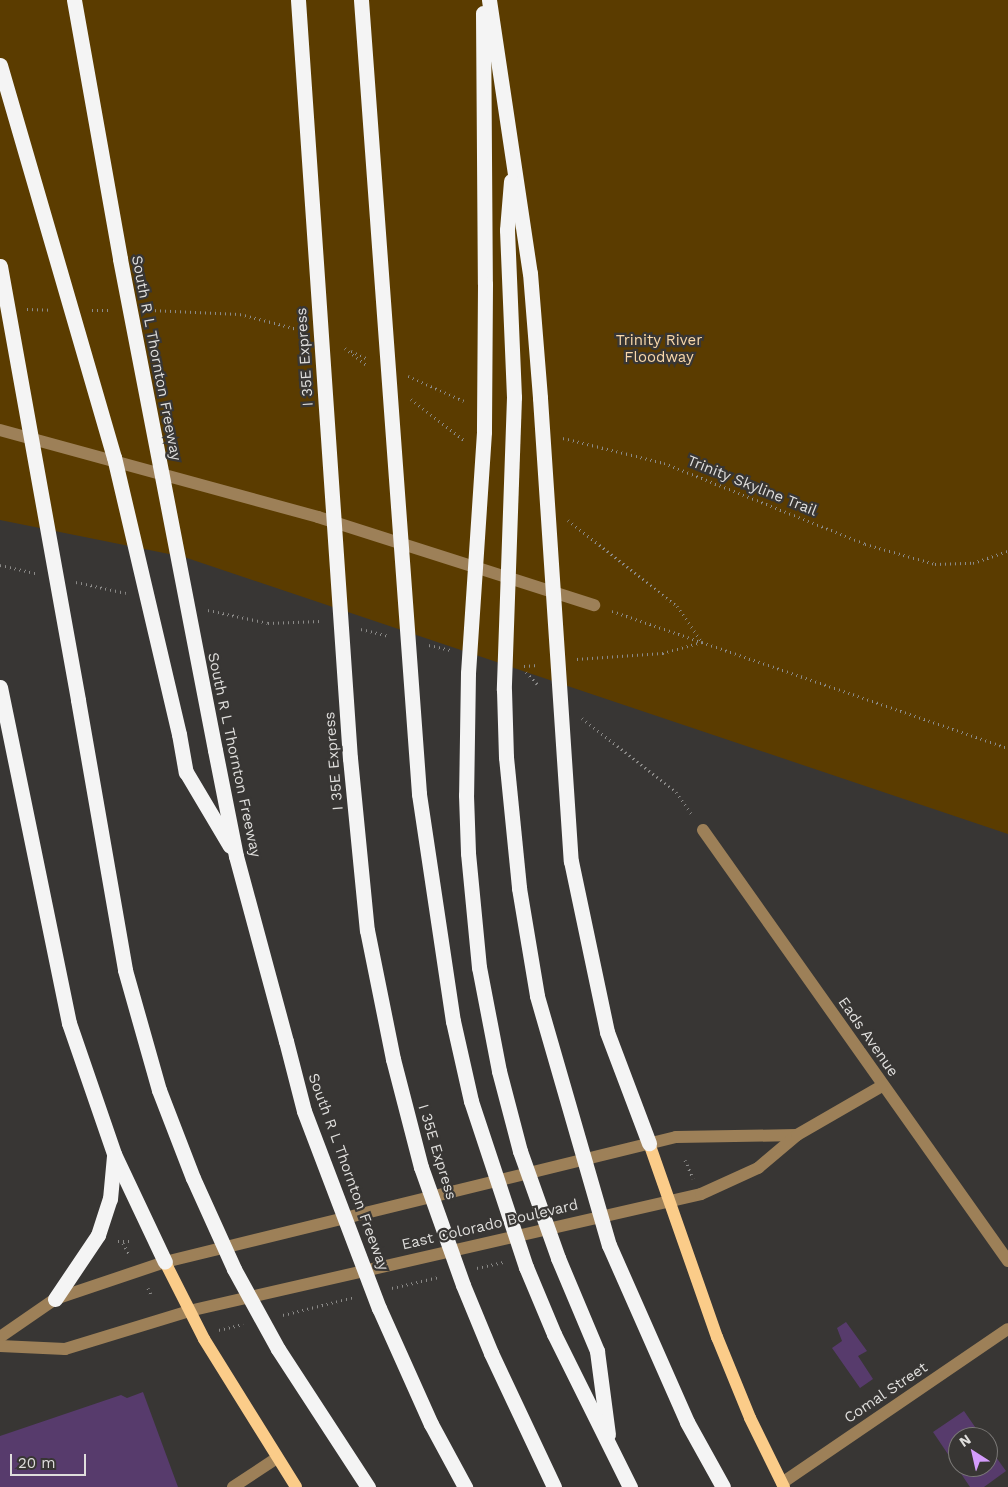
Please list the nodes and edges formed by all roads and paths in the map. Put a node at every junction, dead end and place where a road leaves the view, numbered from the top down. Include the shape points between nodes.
1 (74, 0) edge
2 (298, 0) edge
3 (361, 0) edge
4 (483, 0) edge
5 (489, 0) edge
6 (0, 65) edge
7 (512, 152) junction
8 (0, 266) edge
9 (18, 306) dead end
10 (54, 310) dead end
11 (83, 310) dead end
12 (122, 310) dead end
13 (141, 310) dead end
14 (309, 332) dead end
15 (336, 344) dead end
16 (371, 360) dead end
17 (398, 372) dead end
18 (470, 404) dead end
19 (0, 430) edge
20 (557, 436) dead end
21 (1008, 551) edge
22 (594, 605) joint
23 (520, 667) dead end
24 (0, 687) edge
25 (544, 690) dead end
26 (574, 712) dead end
27 (1008, 748) edge
28 (703, 830) joint
29 (236, 856) junction
30 (882, 1086) junction
31 (797, 1135) junction
32 (649, 1142) junction
33 (114, 1154) junction
34 (685, 1160) dead end
35 (694, 1182) dead end
36 (672, 1199) junction
37 (136, 1240) dead end
38 (115, 1241) dead end
39 (123, 1243) junction
40 (128, 1254) dead end
41 (1008, 1261) edge
42 (165, 1262) junction
43 (147, 1285) dead end
44 (151, 1295) dead end
45 (55, 1299) junction
46 (189, 1311) junction
47 (1008, 1329) edge
48 (0, 1337) edge
49 (0, 1346) edge
50 (610, 1448) junction
51 (277, 1458) junction
52 (783, 1485) edge
53 (236, 1486) edge
54 (296, 1487) edge
55 (368, 1487) edge
56 (465, 1487) edge
57 (554, 1487) edge
58 (630, 1487) edge
59 (723, 1487) edge

1 - 29 highway, South R L Thornton Freeway, bridge via 130,316
2 - 57 highway, I 35E Express, bridge via 350,758 367,930 392,1059 421,1167 490,1353
3 - 50 highway, bridge via 423,823 438,938 472,1101 526,1267 554,1334
4 - 50 highway, bridge via 484,432 468,673 468,853 479,966 499,1071 520,1151 558,1258 597,1351
5 - 7 highway
6 - 29 highway, bridge via 114,457 186,772
7 - 32 highway, bridge via 530,273 571,861 607,1032
7 - 59 highway, bridge via 507,230 512,308 514,461 504,690 506,757 520,888 537,996 609,1245 687,1422
8 - 55 highway, bridge via 125,970 159,1090 193,1178 234,1269 278,1349
9 - 10 path
11 - 12 path
13 - 14 path via 240,314
15 - 16 path
17 - 18 path
19 - 22 street via 318,517
20 - 21 path, Trinity Skyline Trail via 664,463 865,544 935,564 973,563
22 - 27 path
23 - 25 path
24 - 33 highway via 70,1023
26 - 28 path via 676,792
28 - 30 street, Eads Avenue
29 - 56 highway, South R L Thornton Freeway, bridge via 304,1111 379,1308 431,1424
30 - 31 street, East Colorado Boulevard
30 - 41 street, Eads Avenue
31 - 32 street, East Colorado Boulevard via 676,1137
31 - 36 street, East Colorado Boulevard via 758,1168 718,1189
32 - 36 main road
32 - 42 street, East Colorado Boulevard
33 - 42 highway
33 - 45 highway via 110,1199 98,1235
34 - 35 path
36 - 46 street, East Colorado Boulevard
36 - 52 main road via 717,1337 750,1418
37 - 39 path
38 - 39 path
39 - 40 path
42 - 45 street, East Colorado Boulevard
42 - 46 main road
43 - 44 path
45 - 48 street, East Colorado Boulevard
46 - 49 street, East Colorado Boulevard via 65,1350
46 - 51 main road
47 - 52 street, Comal Street
50 - 58 highway
51 - 53 street
51 - 54 main road

